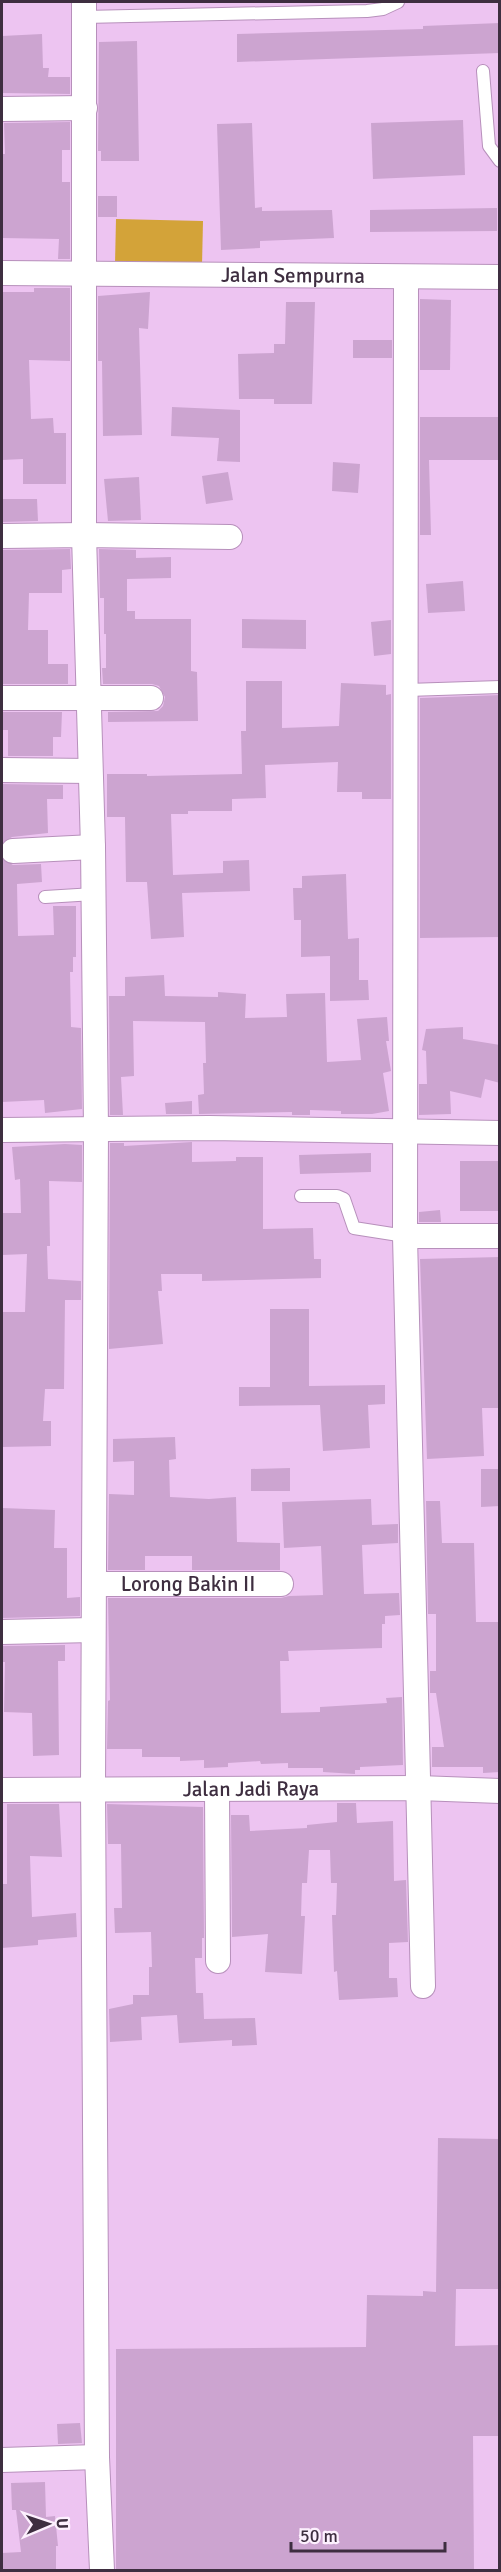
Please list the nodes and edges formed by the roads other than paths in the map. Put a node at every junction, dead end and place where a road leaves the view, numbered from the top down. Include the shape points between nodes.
1 (398, 2) edge
2 (84, 9) edge
3 (483, 71) dead end
4 (85, 108) junction
5 (2, 109) edge
6 (500, 160) edge
7 (2, 273) edge
8 (85, 274) junction
9 (406, 277) junction
10 (500, 277) edge
11 (84, 535) junction
12 (2, 536) edge
13 (230, 537) dead end
14 (500, 687) edge
15 (407, 690) junction
16 (87, 697) junction
17 (2, 698) edge
18 (151, 698) dead end
19 (2, 770) edge
20 (90, 771) junction
21 (93, 847) junction
22 (13, 851) dead end
23 (94, 894) junction
24 (45, 897) dead end
25 (96, 1129) junction
26 (2, 1130) edge
27 (406, 1132) junction
28 (500, 1133) edge
29 (302, 1196) dead end
30 (405, 1236) junction
31 (500, 1236) edge
32 (95, 1584) junction
33 (281, 1584) dead end
34 (93, 1630) junction
35 (2, 1632) edge
36 (93, 1788) junction
37 (419, 1788) junction
38 (2, 1790) edge
39 (217, 1790) junction
40 (500, 1791) edge
41 (218, 1961) dead end
42 (423, 1986) dead end
43 (97, 2457) junction
44 (2, 2460) edge
45 (102, 2571) edge

1 - 2 lane via 367,11
2 - 4 street
3 - 6 lane via 489,146
4 - 5 street
4 - 8 street
7 - 8 street, Jalan Sempurna
8 - 9 street, Jalan Sempurna
8 - 11 street
9 - 10 street, Jalan Sempurna
9 - 15 street
11 - 12 street
11 - 13 street
11 - 16 street
14 - 15 lane
15 - 27 street
16 - 17 street
16 - 18 street
16 - 20 street
19 - 20 street
20 - 21 street
21 - 22 street
21 - 23 street
23 - 24 lane
23 - 25 street
25 - 26 street
25 - 27 street
25 - 32 street
27 - 28 street
27 - 30 street
29 - 30 lane via 344,1198 354,1228
30 - 31 street
30 - 37 street
32 - 33 street, Lorong Bakin II
32 - 34 street
34 - 35 street
34 - 36 street
36 - 38 street, Jalan Jadi Raya
36 - 39 street, Jalan Jadi Raya
36 - 43 street
37 - 39 street, Jalan Jadi Raya
37 - 40 street, Jalan Jadi Raya
37 - 42 street
39 - 41 street
43 - 44 street
43 - 45 street

